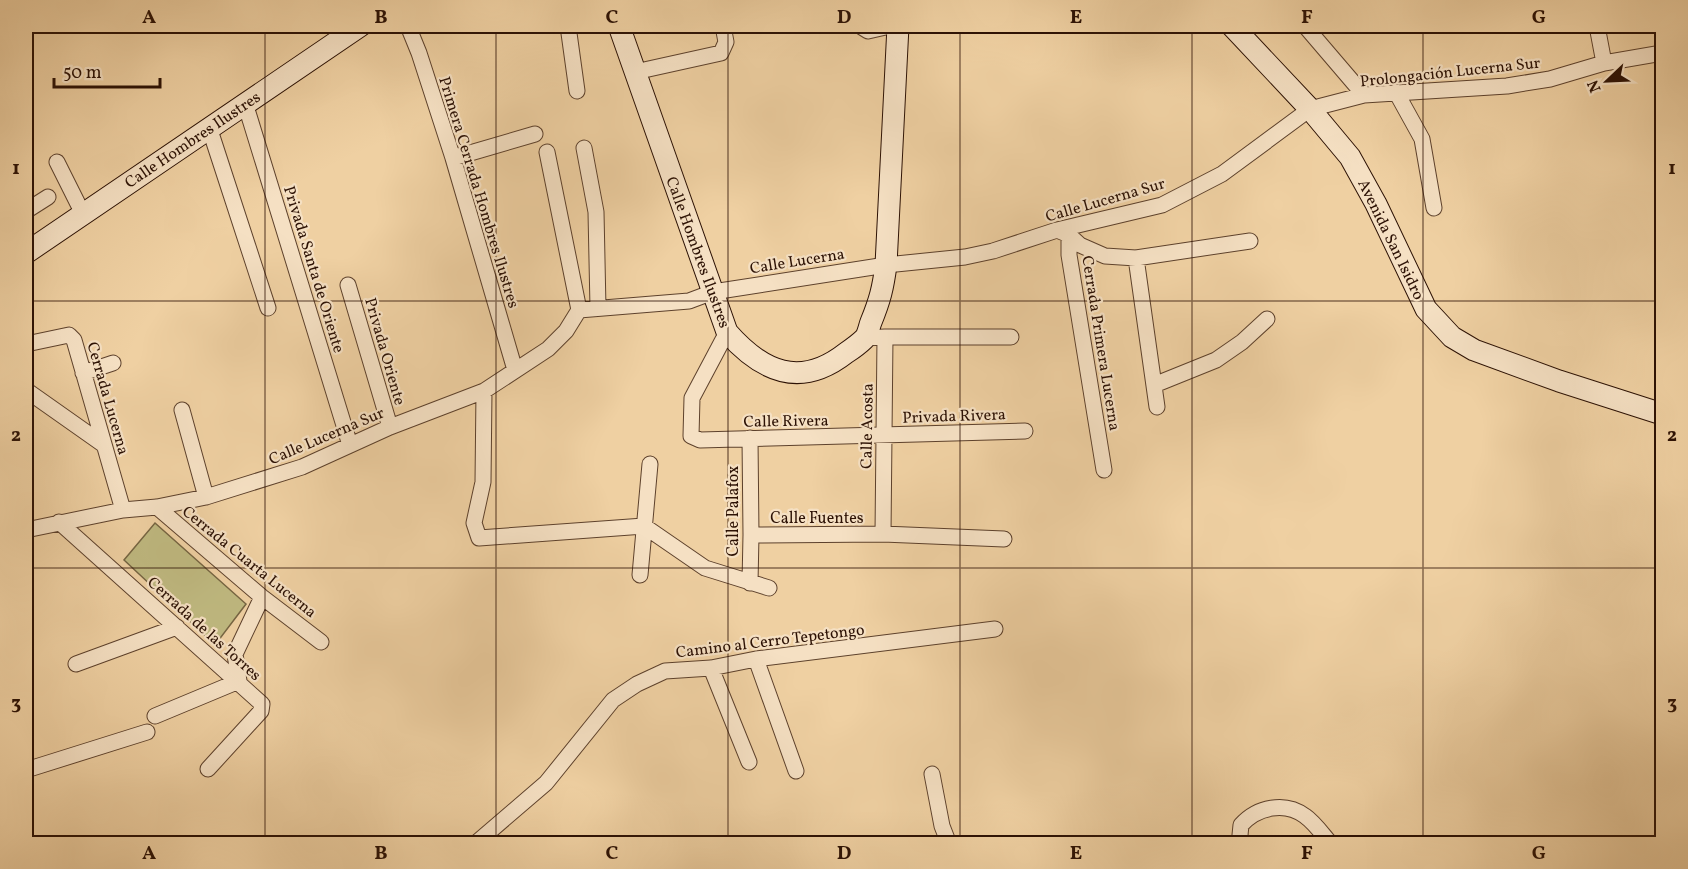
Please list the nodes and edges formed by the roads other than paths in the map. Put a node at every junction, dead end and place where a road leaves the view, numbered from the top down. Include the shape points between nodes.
1 (360, 26) edge
2 (408, 26) edge
3 (568, 26) edge
4 (619, 26) edge
5 (723, 26) edge
6 (860, 26) edge
7 (890, 26) edge
8 (898, 26) edge
9 (1232, 26) edge
10 (1305, 26) edge
11 (1597, 26) edge
12 (1662, 53) edge
13 (1604, 63) junction
14 (635, 72) junction
15 (578, 91) dead end
16 (1396, 92) junction
17 (1364, 95) junction
18 (245, 103) junction
19 (1310, 109) junction
20 (209, 127) junction
21 (535, 134) dead end
22 (584, 148) dead end
23 (547, 152) dead end
24 (453, 158) junction
25 (57, 162) dead end
26 (48, 197) dead end
27 (1434, 208) dead end
28 (26, 211) edge
29 (83, 214) junction
30 (1063, 233) junction
31 (1250, 241) dead end
32 (26, 253) edge
33 (1136, 258) junction
34 (886, 265) junction
35 (348, 285) dead end
36 (713, 292) junction
37 (268, 308) dead end
38 (598, 308) junction
39 (579, 310) junction
40 (1267, 319) dead end
41 (727, 332) junction
42 (1011, 337) dead end
43 (875, 338) junction
44 (31, 343) dead end
45 (113, 363) dead end
46 (515, 370) junction
47 (83, 373) junction
48 (1154, 385) junction
49 (26, 390) edge
50 (484, 391) junction
51 (1157, 407) dead end
52 (182, 410) dead end
53 (1662, 414) edge
54 (390, 427) junction
55 (1025, 431) dead end
56 (884, 436) junction
57 (750, 438) junction
58 (104, 445) junction
59 (350, 445) junction
60 (650, 464) dead end
61 (1104, 470) dead end
62 (206, 497) junction
63 (157, 507) junction
64 (123, 510) junction
65 (59, 522) junction
66 (644, 526) junction
67 (26, 530) edge
68 (883, 534) junction
69 (751, 535) junction
70 (1004, 539) dead end
71 (640, 575) dead end
72 (750, 583) junction
73 (769, 588) dead end
74 (261, 597) junction
75 (177, 627) junction
76 (995, 629) dead end
77 (321, 642) dead end
78 (756, 659) junction
79 (76, 664) dead end
80 (711, 668) junction
81 (238, 681) junction
82 (154, 716) dead end
83 (147, 732) dead end
84 (749, 762) dead end
85 (207, 769) dead end
86 (26, 770) edge
87 (796, 771) dead end
88 (932, 774) dead end
89 (475, 843) edge
90 (949, 843) edge
91 (1242, 843) edge
92 (1331, 843) edge

1 - 18 main road, Calle Hombres Ilustres
2 - 24 street, Primera Cerrada Hombres Ilustres
3 - 15 street
4 - 14 main road, Calle Hombres Ilustres
5 - 14 street via 726,42 721,53
6 - 7 street via 868,31
8 - 34 main road, Calle Hombres Ilustres
9 - 19 main road, Avenida San Isidro
10 - 17 street
11 - 13 street
12 - 13 street, Prolongación Lucerna Sur
13 - 16 street, Prolongación Lucerna Sur via 1550,79 1507,86
14 - 36 main road, Calle Hombres Ilustres
16 - 17 street, Prolongación Lucerna Sur
16 - 27 street via 1422,139
17 - 19 street, Prolongación Lucerna Sur
18 - 20 main road, Calle Hombres Ilustres
18 - 59 street, Privada Santa de Oriente
19 - 30 street, Calle Lucerna Sur via 1222,174 1162,205
19 - 53 main road, Avenida San Isidro via 1350,156 1426,309 1452,337 1474,350
20 - 29 main road, Calle Hombres Ilustres
20 - 37 street
21 - 24 street
22 - 38 street via 597,212
23 - 39 street
24 - 46 street, Primera Cerrada Hombres Ilustres
25 - 29 street
26 - 28 street
29 - 32 main road, Calle Hombres Ilustres
30 - 33 street via 1105,256
30 - 34 street, Calle Lucerna Sur via 965,257
30 - 61 street, Cerrada Primera Lucerna via 1070,255
31 - 33 street
33 - 48 street
34 - 36 street, Calle Lucerna
34 - 43 main road, Calle Hombres Ilustres
35 - 54 street, Privada Oriente
36 - 38 street via 689,301
36 - 41 main road, Calle Hombres Ilustres
38 - 39 street
39 - 46 street, Calle Lucerna Sur via 548,350
40 - 48 street via 1216,360
41 - 43 main road, Calle Hombres Ilustres via 744,351 766,366 789,373 812,372
41 - 57 street, Calle Rivera via 693,398 691,436 700,440
42 - 43 street
43 - 56 street, Calle Acosta
44 - 47 street, Cerrada Lucerna via 69,335
45 - 47 street
46 - 50 street, Calle Lucerna Sur
47 - 58 street, Cerrada Lucerna
48 - 51 street
49 - 58 street
50 - 54 street, Calle Lucerna Sur
50 - 66 street via 483,482 474,523 479,538
52 - 62 street
54 - 59 street, Calle Lucerna Sur
55 - 56 street, Privada Rivera
56 - 57 street, Calle Rivera
56 - 68 street, Calle Acosta
57 - 69 street, Calle Palafox
58 - 64 street, Cerrada Lucerna
59 - 62 street, Calle Lucerna Sur via 302,467
60 - 66 street
62 - 63 street, Calle Lucerna Sur
63 - 64 street, Calle Lucerna Sur
63 - 74 street, Cerrada Cuarta Lucerna
64 - 65 street, Calle Lucerna Sur
65 - 67 street, Calle Lucerna Sur
65 - 75 street, Cerrada de las Torres
66 - 71 street
66 - 72 street via 705,568
68 - 69 street, Calle Fuentes
68 - 70 street, Calle Fuentes
69 - 72 street, Calle Palafox
72 - 73 street
74 - 77 street, Cerrada Cuarta Lucerna
74 - 81 street via 235,654
75 - 79 street
75 - 81 street, Cerrada de las Torres
76 - 78 street, Camino al Cerro Tepetongo
78 - 80 street, Camino al Cerro Tepetongo
78 - 87 street
80 - 84 street
80 - 89 street, Camino al Cerro Tepetongo via 666,671 613,700 546,783
81 - 82 street
81 - 85 street, Cerrada de las Torres via 262,704 261,711
83 - 86 street
88 - 90 street
91 - 92 street via 1241,825 1248,817 1277,808 1305,816

